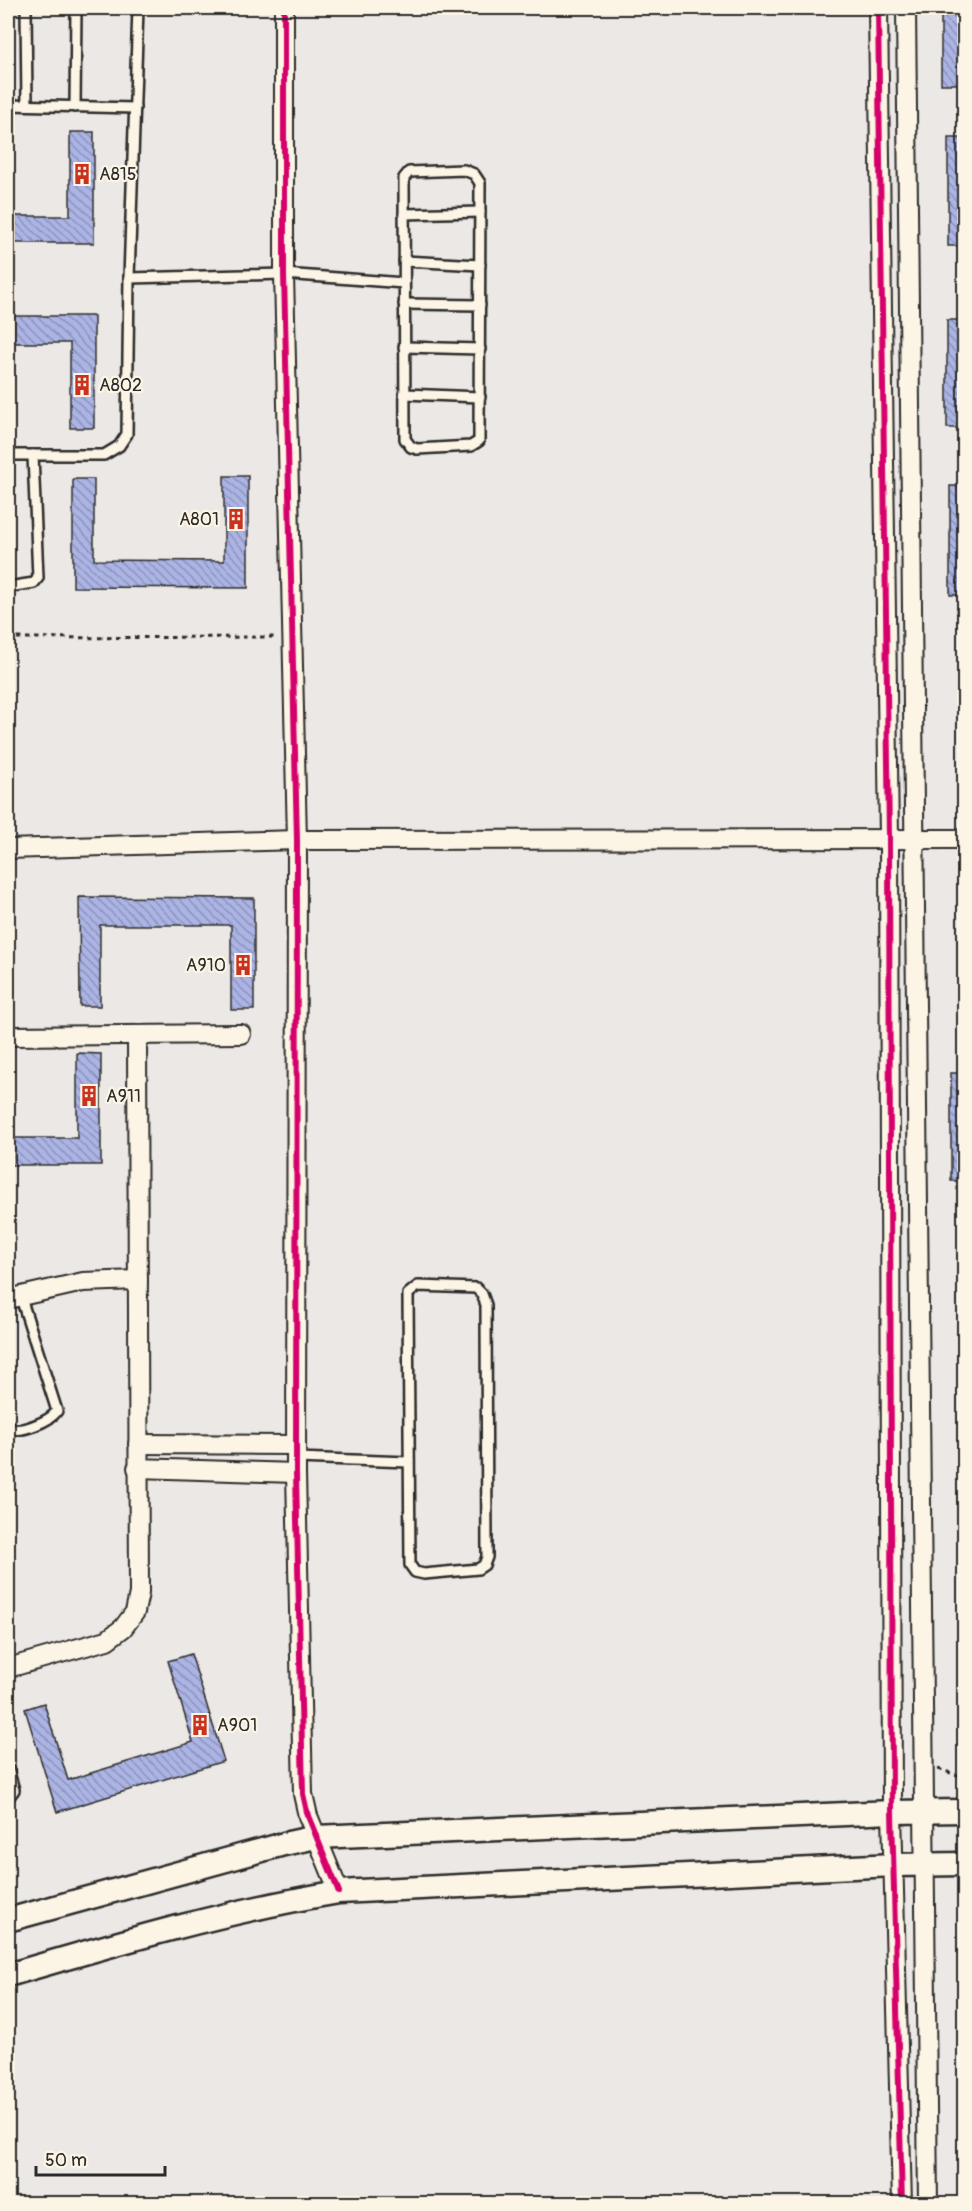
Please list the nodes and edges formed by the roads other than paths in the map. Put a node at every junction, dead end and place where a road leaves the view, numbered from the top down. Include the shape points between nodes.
1 (26, 8) edge
2 (76, 8) edge
3 (138, 8) edge
4 (284, 8) edge
5 (878, 8) edge
6 (906, 8) edge
7 (8, 105) edge
8 (27, 105) junction
9 (75, 107) junction
10 (135, 108) junction
11 (480, 212) junction
12 (404, 214) junction
13 (404, 261) junction
14 (480, 265) junction
15 (284, 274) junction
16 (129, 278) junction
17 (404, 283) junction
18 (404, 304) junction
19 (480, 305) junction
20 (404, 347) junction
21 (480, 349) junction
22 (404, 394) junction
23 (480, 397) junction
24 (8, 455) edge
25 (33, 455) junction
26 (8, 587) edge
27 (889, 839) junction
28 (911, 839) junction
29 (964, 839) edge
30 (297, 840) junction
31 (8, 849) edge
32 (241, 1034) dead end
33 (137, 1035) junction
34 (8, 1036) edge
35 (138, 1280) junction
36 (14, 1297) edge
37 (8, 1424) edge
38 (138, 1444) junction
39 (296, 1459) junction
40 (409, 1462) junction
41 (137, 1468) junction
42 (8, 1668) edge
43 (8, 1769) edge
44 (8, 1798) edge
45 (922, 1811) junction
46 (964, 1811) edge
47 (892, 1812) junction
48 (316, 1837) junction
49 (922, 1864) junction
50 (963, 1864) edge
51 (894, 1865) junction
52 (339, 1892) junction
53 (8, 1920) edge
54 (8, 1975) edge
55 (902, 2204) edge
56 (928, 2204) edge

1 - 8 lane
2 - 9 lane
3 - 10 lane
4 - 15 street
5 - 27 street
6 - 28 street
7 - 8 lane
8 - 9 lane
9 - 10 lane
10 - 16 lane
11 - 12 lane
11 - 12 lane via 480,183 474,174 464,170 420,171 409,172 404,178
11 - 14 lane
12 - 13 lane
13 - 14 lane
13 - 17 lane
14 - 19 lane
15 - 16 lane
15 - 17 lane
15 - 30 street
16 - 25 lane via 127,434 119,446 104,455
17 - 18 lane
18 - 19 lane
18 - 20 lane
19 - 21 lane
20 - 21 lane
20 - 22 lane
21 - 23 lane
22 - 23 lane
22 - 23 lane via 405,439 417,449 471,446 479,441
24 - 25 lane
25 - 26 lane via 38,578 34,583
27 - 28 street
27 - 30 street
27 - 47 street
28 - 29 street
28 - 45 street
30 - 31 street
30 - 39 street
32 - 33 street
33 - 34 street
33 - 35 street
35 - 36 street via 83,1282
35 - 38 street
36 - 37 lane via 57,1411 18,1430
38 - 39 street
38 - 41 street
39 - 40 lane
39 - 41 street
39 - 48 street via 303,1794
40 - 40 lane via 408,1294 418,1286 476,1288 486,1305 484,1565 478,1569 415,1572 410,1564
41 - 42 street via 139,1593 135,1612 107,1640
43 - 44 lane via 14,1790
45 - 46 street
45 - 47 street
45 - 49 street
47 - 48 street
47 - 51 street
48 - 52 street
48 - 53 street
49 - 50 street
49 - 51 street
49 - 56 street
51 - 52 street
51 - 55 street
52 - 54 street via 154,1932

